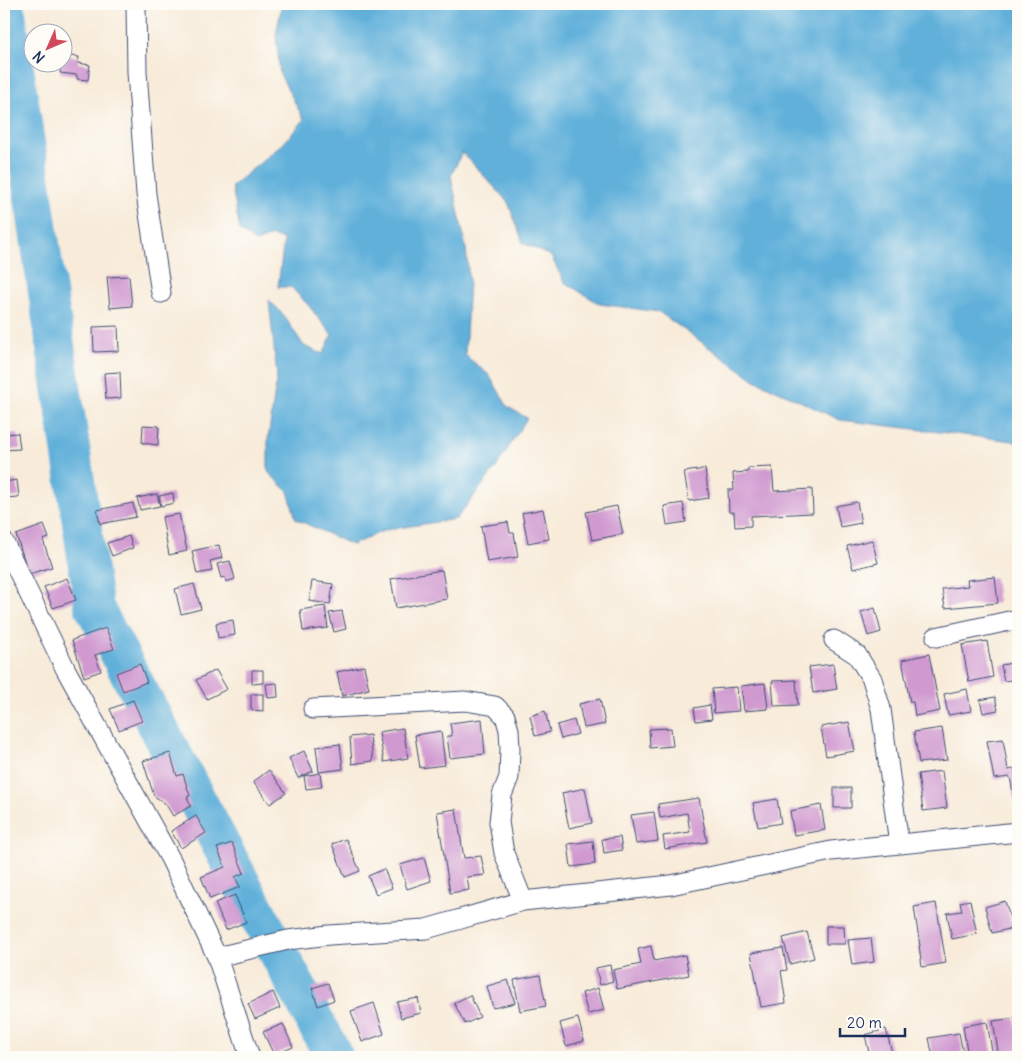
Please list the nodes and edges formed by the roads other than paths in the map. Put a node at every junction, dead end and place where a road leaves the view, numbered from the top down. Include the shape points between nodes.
1 (136, 4) edge
2 (161, 293) dead end
3 (4, 542) edge
4 (1018, 619) edge
5 (936, 637) dead end
6 (834, 640) dead end
7 (313, 709) dead end
8 (1018, 832) edge
9 (899, 844) junction
10 (523, 901) junction
11 (218, 957) junction
12 (250, 1057) edge

1 - 2 street via 137,72 146,194
3 - 11 street via 66,670 171,860
4 - 5 street
6 - 9 street via 857,655 872,679 881,709
7 - 10 street via 465,701 495,706 505,716 510,749 509,778 502,795 499,822 504,854
8 - 9 street
9 - 10 street via 831,851 671,886
10 - 11 street via 426,929 288,940
11 - 12 street

